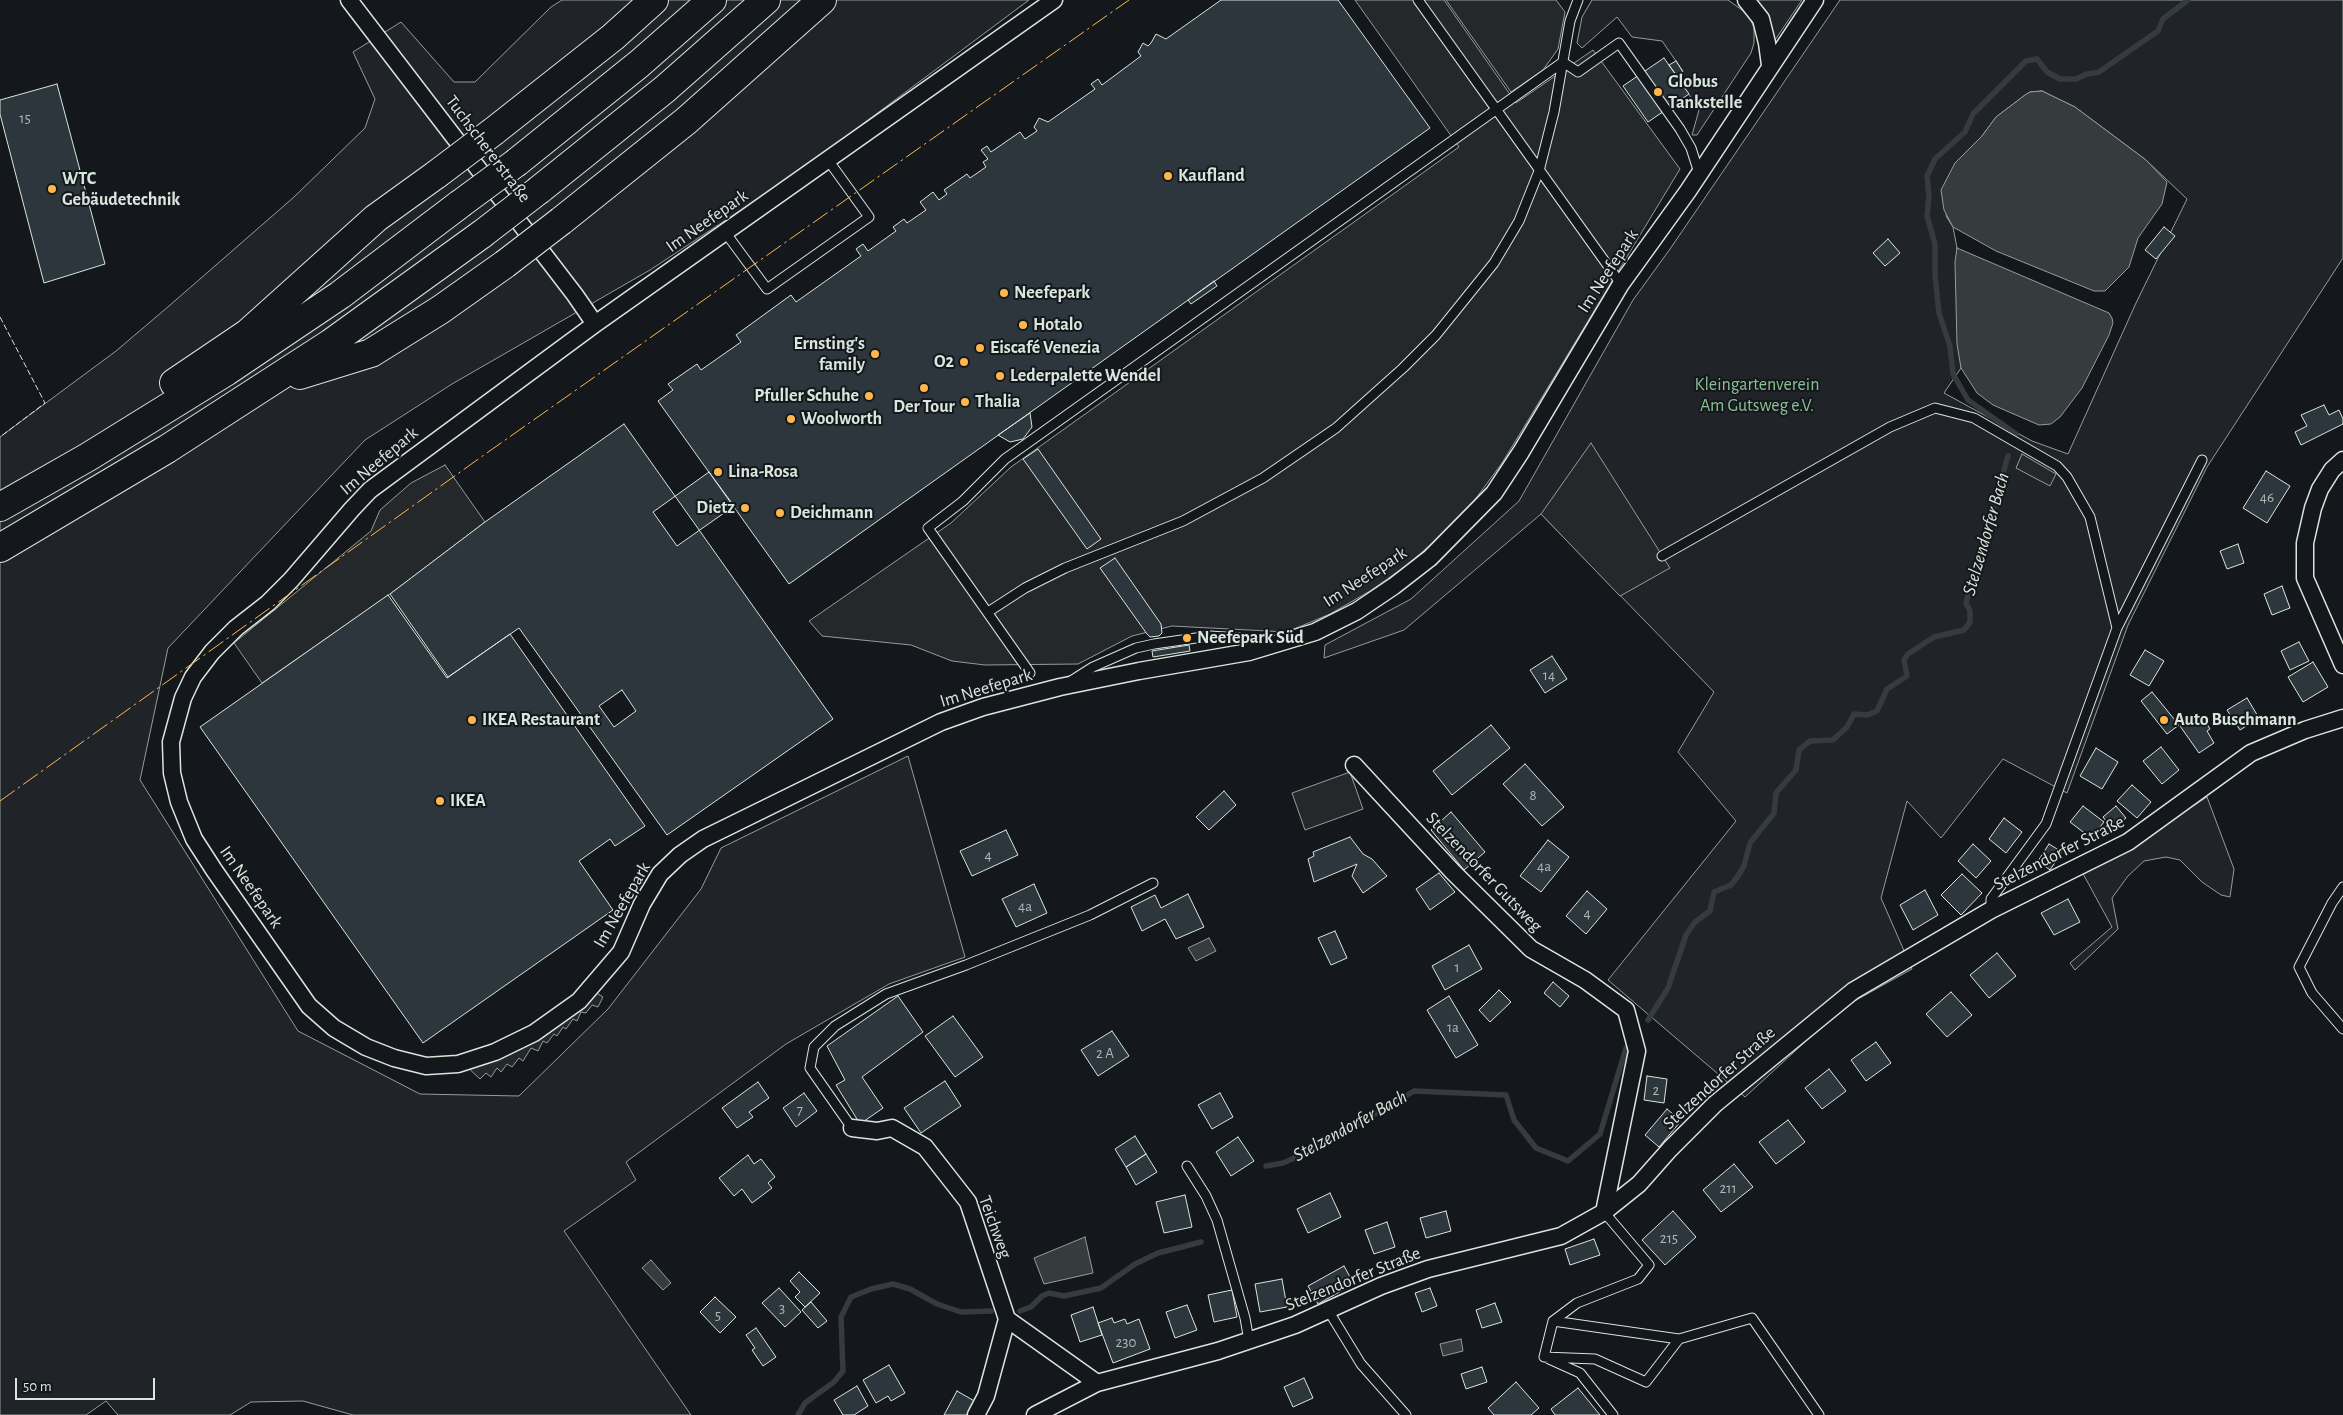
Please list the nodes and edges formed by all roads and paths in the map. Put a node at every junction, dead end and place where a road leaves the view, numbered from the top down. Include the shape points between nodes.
1 (349, 0) edge
2 (654, 0) edge
3 (712, 0) edge
4 (766, 0) edge
5 (822, 0) edge
6 (1054, 0) edge
7 (1418, 0) edge
8 (1578, 0) edge
9 (1746, 0) edge
10 (1815, 0) edge
11 (1562, 62) junction
12 (1770, 65) junction
13 (1496, 110) junction
14 (828, 160) junction
15 (1539, 171) junction
16 (1699, 173) junction
17 (725, 232) junction
18 (1621, 284) junction
19 (594, 324) junction
20 (265, 386) junction
21 (88, 457) junction
22 (2202, 460) dead end
23 (2343, 460) edge
24 (0, 507) edge
25 (0, 548) edge
26 (1662, 556) dead end
27 (988, 612) junction
28 (2117, 628) junction
29 (1271, 646) junction
30 (2343, 664) edge
31 (1030, 673) dead end
32 (1060, 687) junction
33 (2343, 718) edge
34 (1354, 765) dead end
35 (1153, 883) dead end
36 (2343, 887) edge
37 (1991, 910) junction
38 (2343, 1029) edge
39 (852, 1128) joint
40 (1186, 1166) dead end
41 (1604, 1212) junction
42 (1328, 1310) junction
43 (1007, 1319) junction
44 (1553, 1321) junction
45 (1679, 1340) junction
46 (1249, 1341) junction
47 (1544, 1357) junction
48 (1097, 1383) junction
49 (976, 1415) edge
50 (1035, 1415) edge
51 (1406, 1415) edge
52 (1613, 1415) edge
53 (1819, 1415) edge

1 - 19 street, Tuchschererstraße
2 - 21 highway, bridge via 613,37 494,131 376,218 248,333 120,419
3 - 21 highway, bridge via 517,162 332,300 228,371
4 - 20 highway, bridge via 665,89 482,234 332,343
5 - 20 highway, bridge via 686,121 505,264 440,310 371,353
6 - 14 street, Im Neefepark
7 - 13 lane
8 - 11 lane
9 - 12 street via 1761,19
10 - 12 street, Im Neefepark
11 - 13 lane
11 - 15 lane
11 - 16 lane via 1578,72 1619,43 1680,129 1691,148
12 - 16 street, Im Neefepark
13 - 15 lane
13 - 27 lane via 1005,459 963,501 928,528
14 - 17 street, Im Neefepark
14 - 17 lane via 869,217 767,289
15 - 18 lane
15 - 27 lane via 1519,220 1494,263 1465,300 1403,368 1336,428 1264,478 1222,502 1065,568
16 - 18 street, Im Neefepark
17 - 19 street, Im Neefepark
18 - 29 street, Im Neefepark via 1517,459 1494,494 1463,527 1430,558 1357,611 1315,632
19 - 32 street, Im Neefepark via 370,490 291,580 212,652 193,677 183,698 171,742 172,773 194,839 309,1006 334,1028 394,1058 426,1066 458,1064 496,1052 534,1033 579,1001 621,952 642,904 660,874 703,838 941,722
20 - 25 highway via 167,449
21 - 24 highway
22 - 28 lane
23 - 30 street via 2320,489 2313,508 2305,543 2305,578
26 - 28 lane via 1890,427 1935,408 1974,418 2057,466 2067,477 2090,517
27 - 31 lane
28 - 37 lane via 2046,824 1991,899
29 - 32 street, Im Neefepark
29 - 32 lane via 1240,638 1210,636 1154,644 1136,648 1094,667
33 - 37 street, Stelzendorfer Straße via 2251,753 2128,842
34 - 41 street, Stelzendorfer Gutsweg via 1453,872 1531,949 1585,980 1626,1010 1637,1051
35 - 39 lane via 1090,915 886,994 834,1026 814,1046 810,1068
36 - 38 lane via 2299,967 2312,993
37 - 41 street, Stelzendorfer Straße via 1853,990 1715,1104 1639,1184
39 - 43 street, Teichweg via 877,1131 892,1128 925,1147 968,1202
40 - 46 lane via 1217,1220
41 - 42 street, Stelzendorfer Straße via 1561,1236 1428,1269
41 - 44 lane via 1649,1265 1638,1279 1577,1303
42 - 46 street, Stelzendorfer Straße
42 - 51 lane via 1361,1364
43 - 48 street
43 - 49 street via 986,1396
44 - 45 lane
44 - 47 lane
45 - 47 lane via 1646,1382 1595,1359
45 - 53 lane via 1752,1318
46 - 48 street, Stelzendorfer Straße
47 - 52 lane via 1580,1373
48 - 50 street, Stelzendorfer Straße

